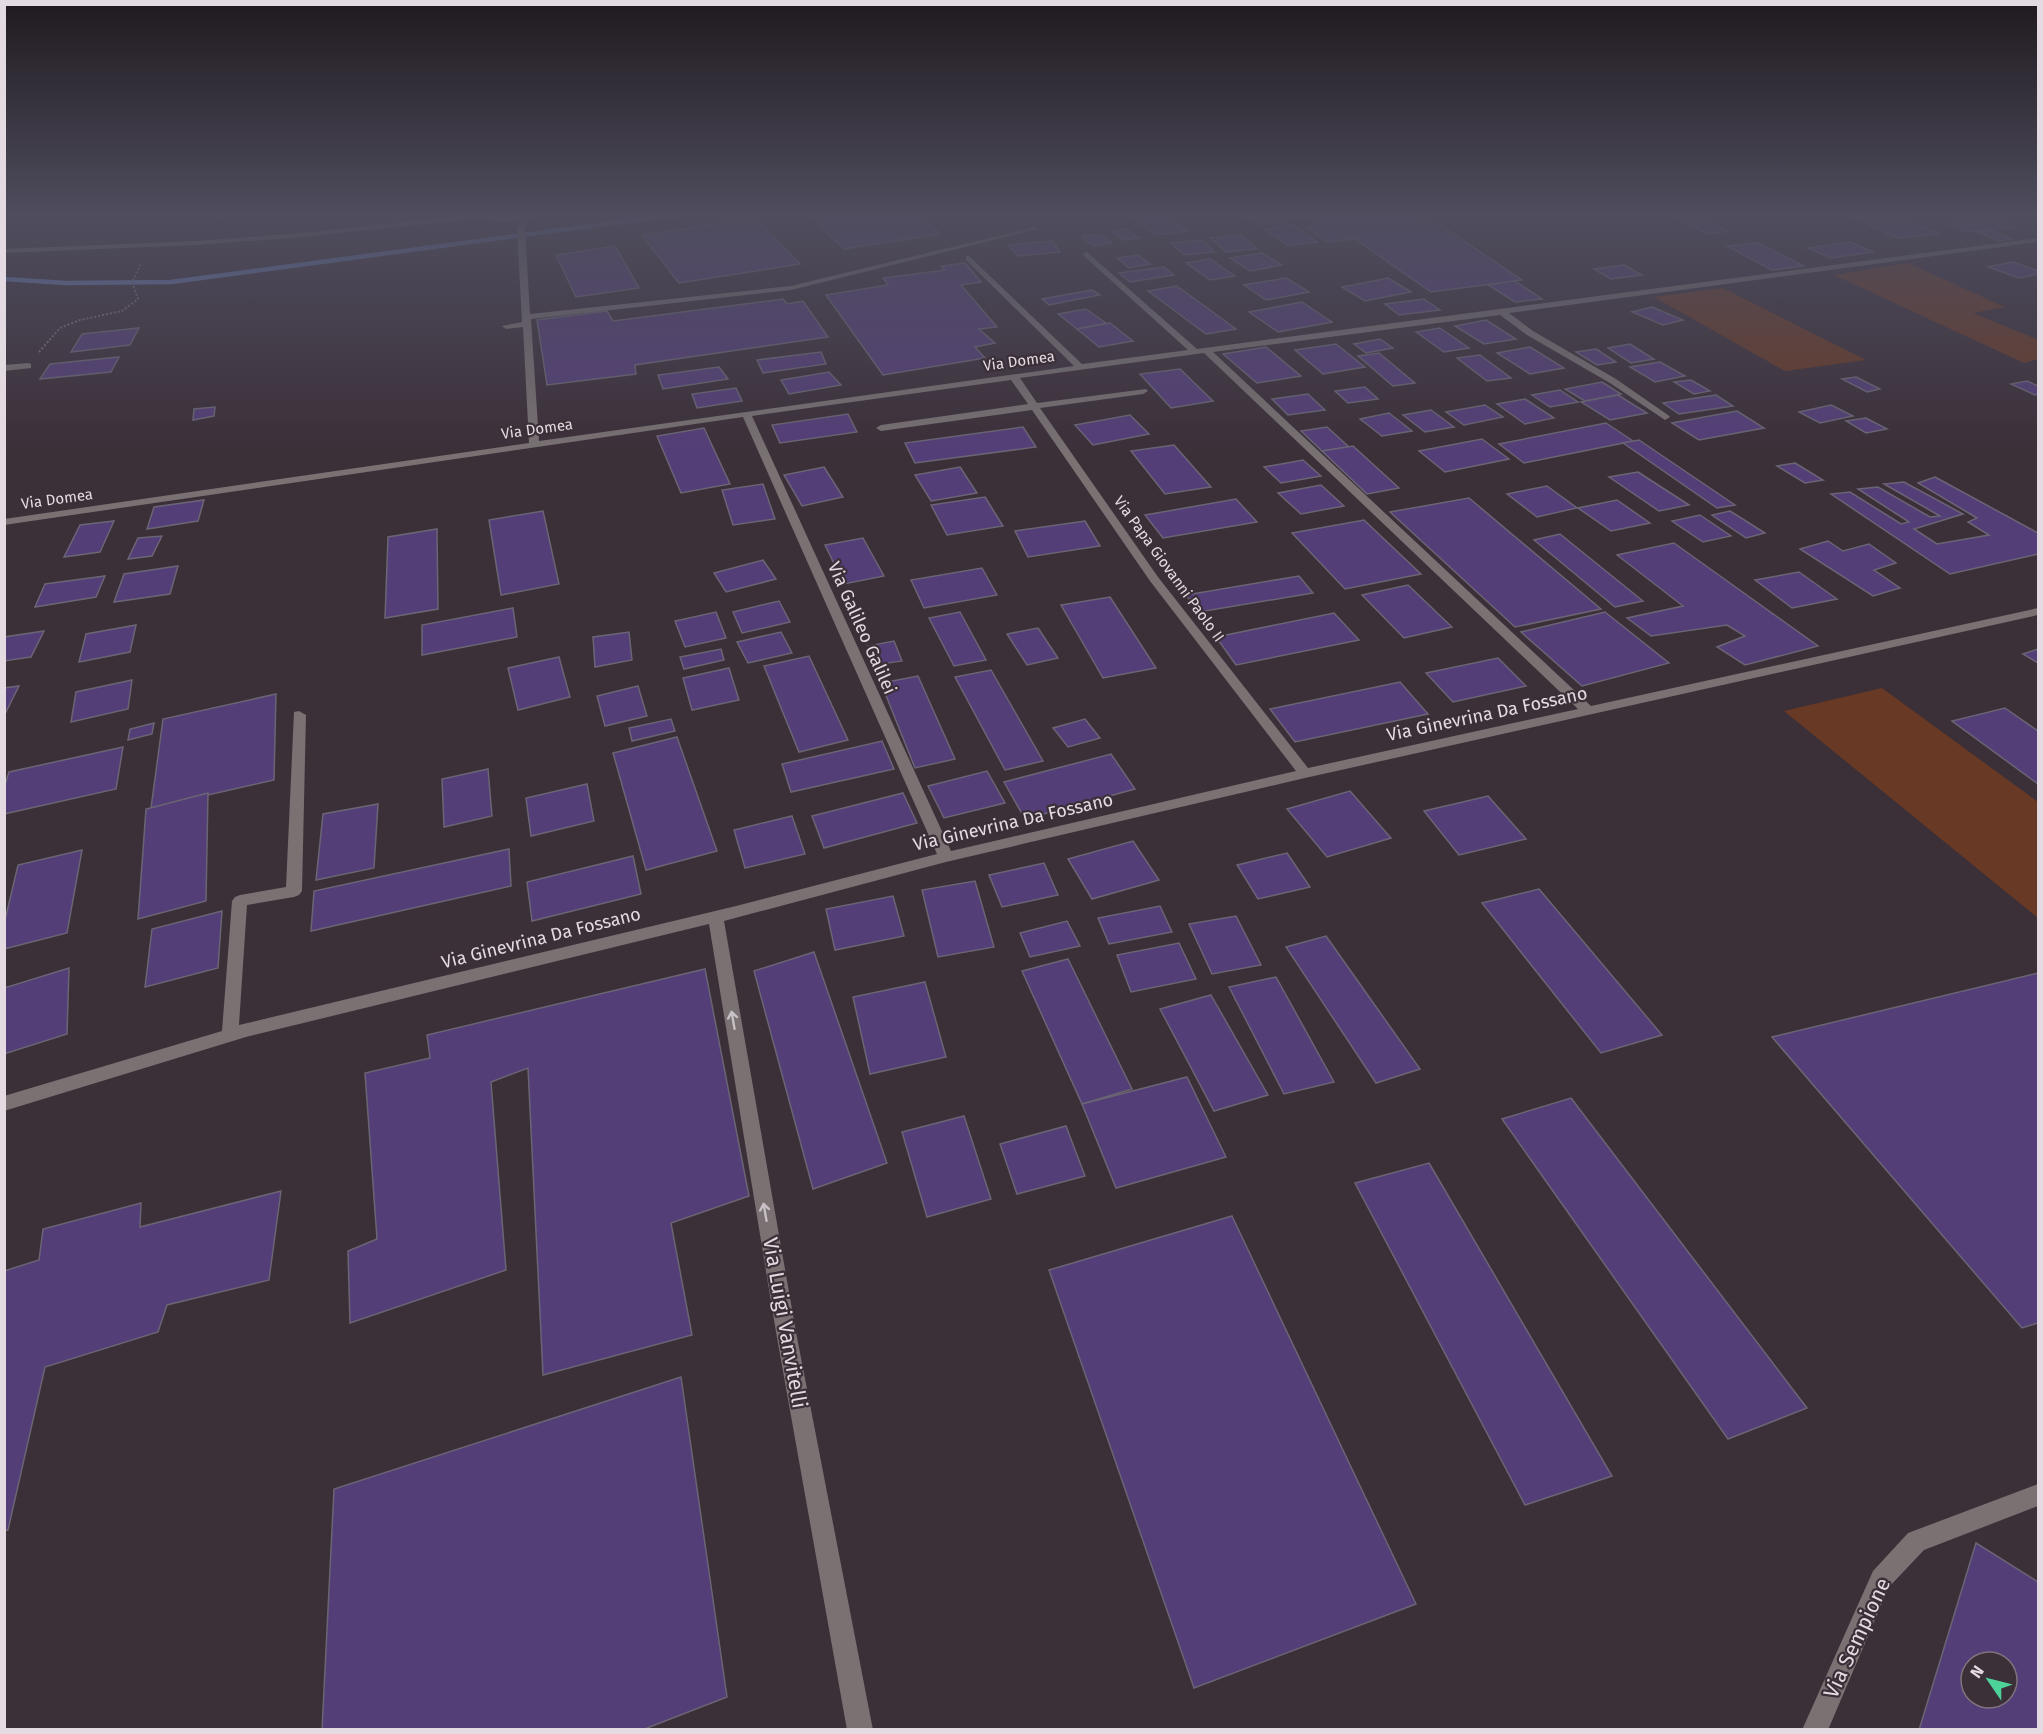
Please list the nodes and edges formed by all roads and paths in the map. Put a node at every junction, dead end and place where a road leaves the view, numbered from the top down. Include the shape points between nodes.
1 (136, 294) edge
2 (524, 294) edge
3 (743, 294) edge
4 (1006, 294) edge
5 (1134, 294) edge
6 (1646, 294) edge
7 (1502, 312) junction
8 (525, 321) junction
9 (506, 326) dead end
10 (1201, 351) junction
11 (28, 366) joint
12 (1080, 367) junction
13 (4, 368) edge
14 (1014, 377) junction
15 (1143, 391) dead end
16 (1034, 405) junction
17 (746, 413) junction
18 (1665, 417) dead end
19 (881, 428) dead end
20 (534, 445) junction
21 (4, 522) edge
22 (2038, 612) edge
23 (1588, 711) junction
24 (299, 715) dead end
25 (1305, 774) junction
26 (946, 857) junction
27 (715, 916) junction
28 (230, 1035) junction
29 (4, 1104) edge
30 (2038, 1495) edge
31 (860, 1730) edge
32 (1815, 1730) edge

1 - 11 path via 138,299 122,311 60,328
2 - 8 street
3 - 8 street
4 - 12 street
5 - 10 street
6 - 7 street, Via Domea
7 - 10 street, Via Domea
7 - 18 street
8 - 9 street
8 - 20 street
10 - 12 street, Via Domea
10 - 23 street
11 - 13 street
12 - 14 street, Via Domea
14 - 16 street, Via Papa Giovanni Paolo II
14 - 17 street, Via Domea
15 - 16 street
16 - 19 street
16 - 25 street, Via Papa Giovanni Paolo II via 1154,579
17 - 20 street, Via Domea
17 - 26 street, Via Galileo Galilei
20 - 21 street, Via Domea
22 - 23 street, Via Ginevrina Da Fossano
23 - 25 street, Via Ginevrina Da Fossano
24 - 28 street via 294,891 240,901
25 - 26 street, Via Ginevrina Da Fossano
26 - 27 street, Via Ginevrina Da Fossano
27 - 28 street, Via Ginevrina Da Fossano
31 -> 27 street, Via Luigi Vanvitelli via 786,1332
28 - 29 street, Via Ginevrina Da Fossano
30 - 32 street, Via Sempione via 1916,1541 1881,1579

